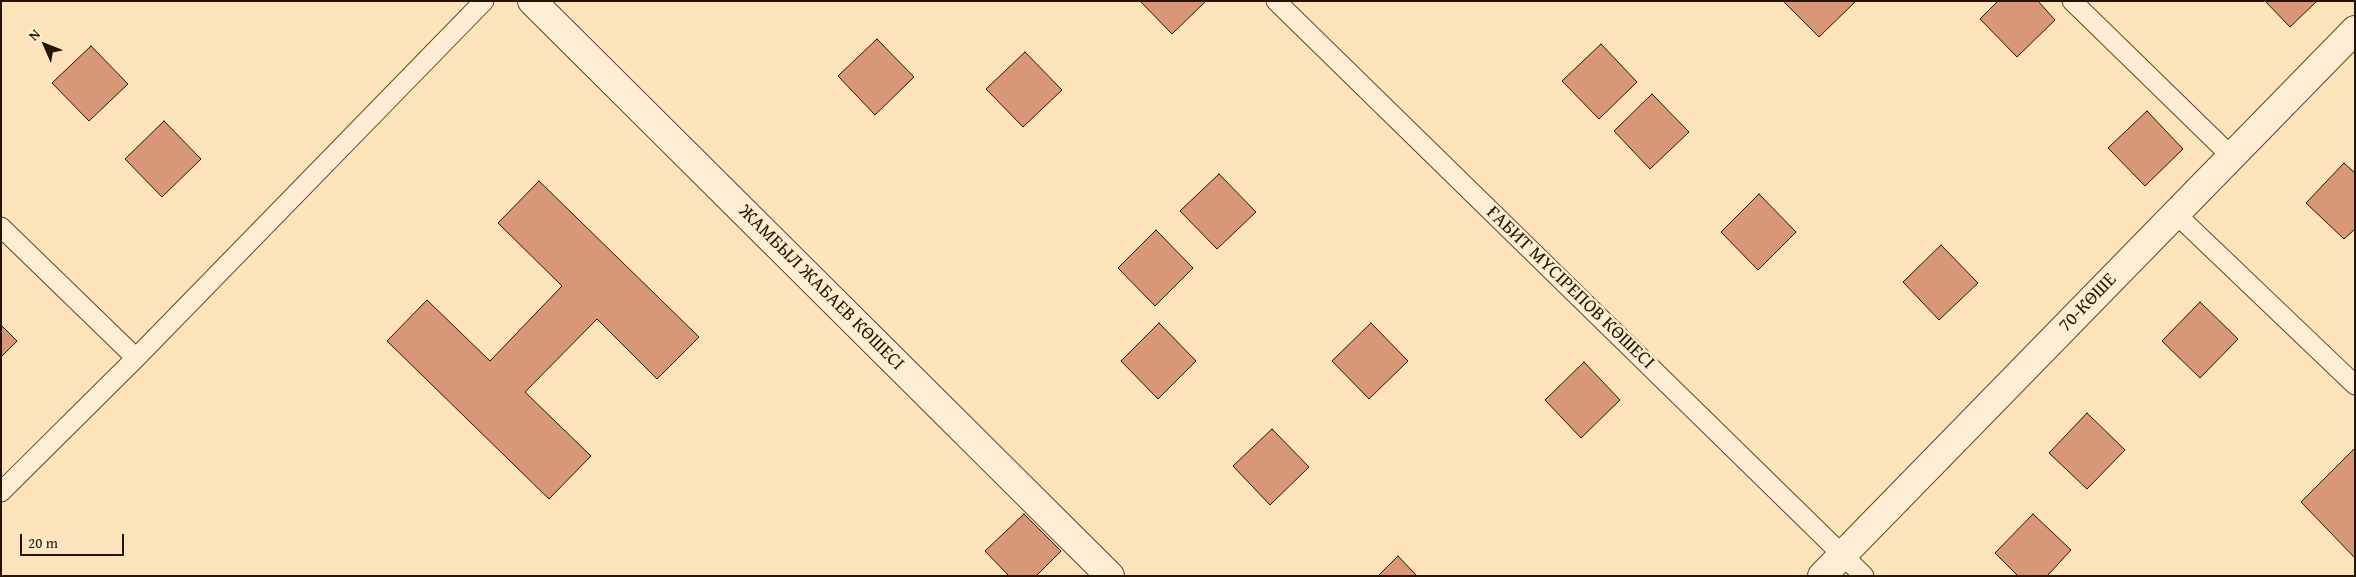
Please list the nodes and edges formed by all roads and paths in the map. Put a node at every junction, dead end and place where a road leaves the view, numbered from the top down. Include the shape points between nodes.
1 (484, 1) edge
2 (532, 1) edge
3 (1276, 1) edge
4 (2072, 1) edge
5 (2355, 30) edge
6 (2232, 156) junction
7 (2175, 213) junction
8 (1, 227) edge
9 (136, 358) junction
10 (2355, 385) edge
11 (1, 492) edge
12 (1842, 554) junction
13 (1110, 576) edge
14 (1822, 576) edge
15 (1864, 576) edge

1 - 9 lane
2 - 13 street, ЖАМБЫЛ ЖАБАЕВ КӨШЕСІ
3 - 12 lane, ҒАБИТ МҮСІРЕПОВ КӨШЕСІ
4 - 6 lane
5 - 6 street, 70-КӨШЕ
6 - 7 street, 70-КӨШЕ
7 - 10 lane
7 - 12 street, 70-КӨШЕ
8 - 9 lane
9 - 11 lane
12 - 14 street, 70-КӨШЕ
12 - 15 lane, ҒАБИТ МҮСІРЕПОВ КӨШЕСІ

